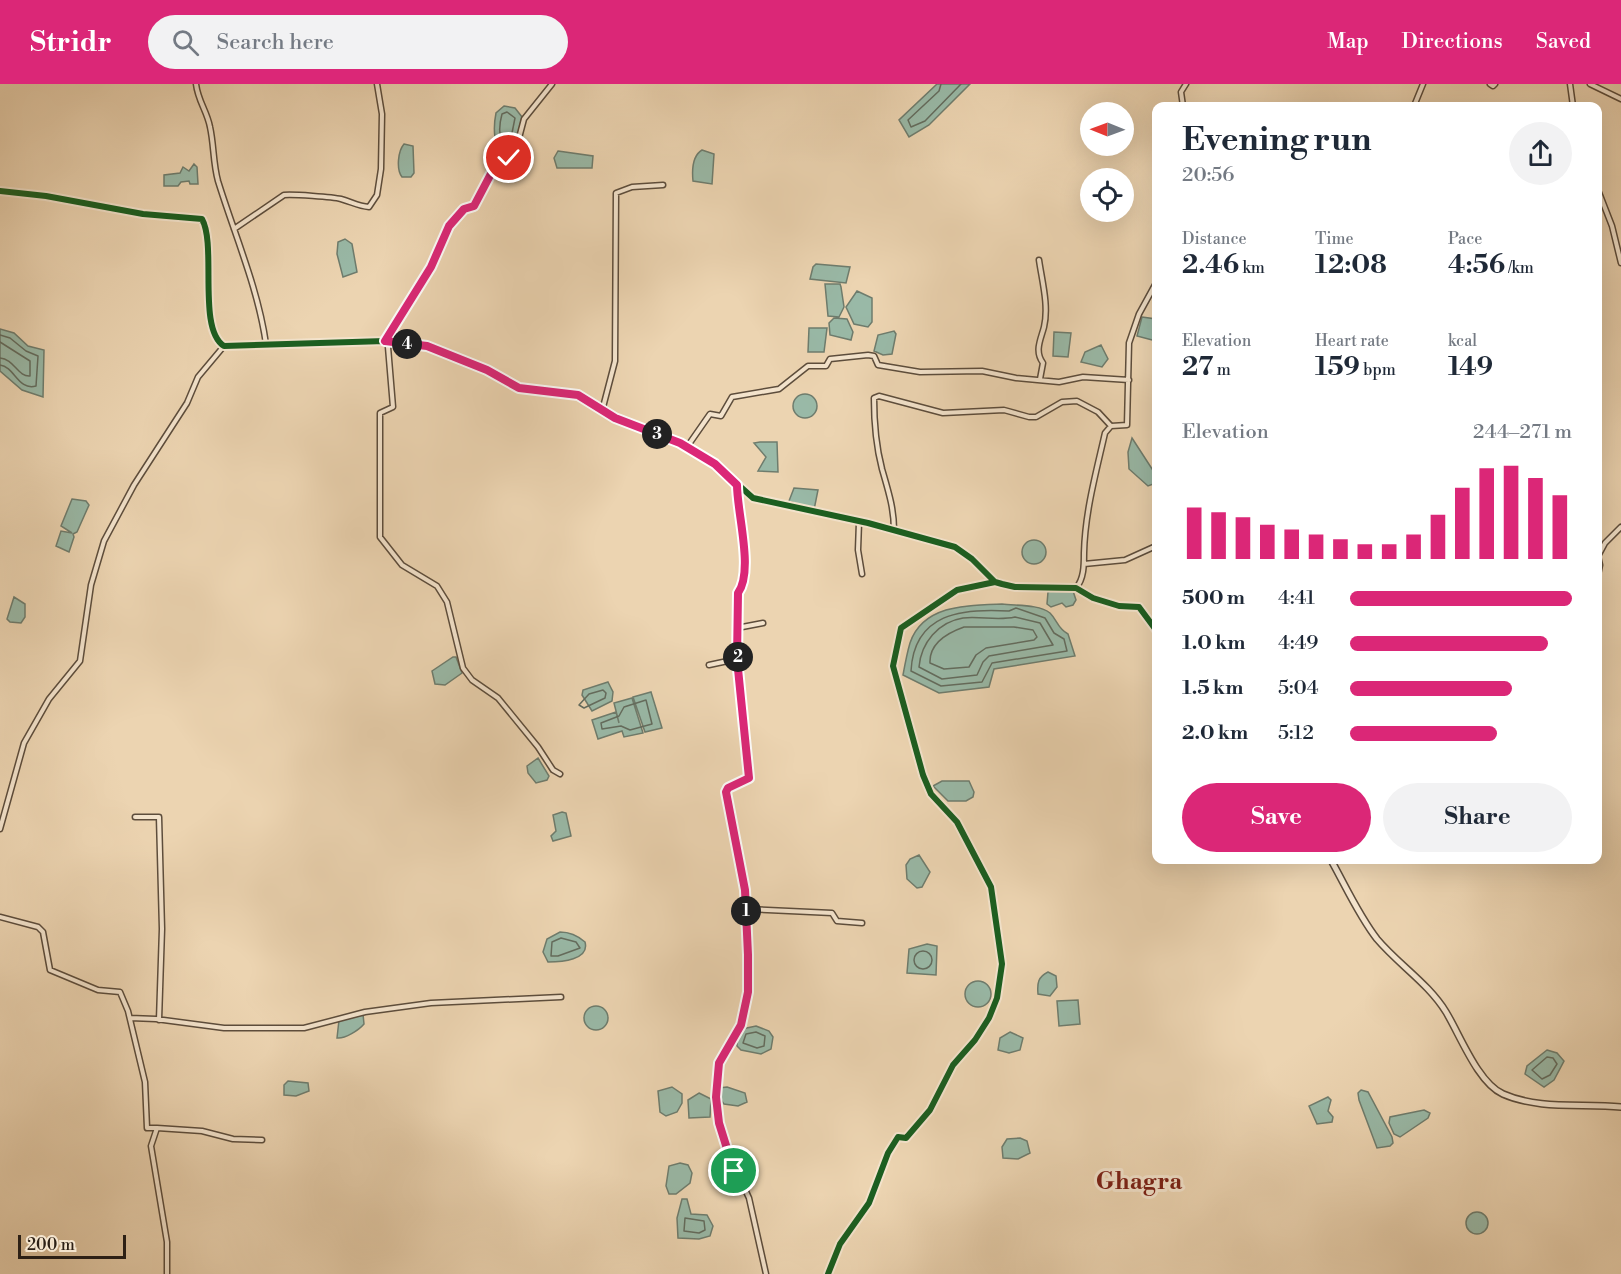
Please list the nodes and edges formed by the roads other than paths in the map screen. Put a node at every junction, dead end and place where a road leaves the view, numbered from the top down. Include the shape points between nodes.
1 (196, 84) edge
2 (377, 84) edge
3 (552, 84) edge
4 (1186, 84) edge
5 (1423, 84) edge
6 (1490, 84) edge
7 (1495, 84) edge
8 (1570, 84) edge
9 (1590, 84) edge
10 (1621, 99) edge
11 (1182, 102) edge
12 (1416, 102) edge
13 (1572, 102) edge
14 (663, 184) dead end
15 (0, 191) edge
16 (1602, 200) edge
17 (234, 228) junction
18 (1039, 260) dead end
19 (1621, 263) edge
20 (1152, 290) edge
21 (385, 341) junction
22 (266, 344) junction
23 (224, 346) junction
24 (1040, 379) junction
25 (1129, 380) junction
26 (602, 411) junction
27 (1111, 426) junction
28 (687, 447) junction
29 (737, 485) junction
30 (859, 522) junction
31 (1621, 527) edge
32 (894, 531) junction
33 (1152, 548) edge
34 (1602, 549) edge
35 (1084, 564) junction
36 (861, 574) dead end
37 (995, 582) junction
38 (1076, 588) junction
39 (763, 623) dead end
40 (1152, 625) edge
41 (737, 628) junction
42 (737, 659) junction
43 (709, 666) dead end
44 (560, 774) dead end
45 (135, 817) dead end
46 (0, 829) edge
47 (1333, 864) edge
48 (746, 909) junction
49 (0, 917) edge
50 (862, 923) dead end
51 (561, 997) dead end
52 (130, 1018) junction
53 (159, 1020) junction
54 (1621, 1107) edge
55 (157, 1128) junction
56 (262, 1140) dead end
57 (167, 1274) edge
58 (766, 1274) edge
59 (828, 1274) edge

1 - 17 street
2 - 17 street via 382,114 381,169 377,195 369,207 340,199 284,195
3 - 21 street via 524,119 515,153 494,168 474,206 464,209 449,226 431,267
4 - 11 street via 1181,92
5 - 12 street
6 - 7 street
8 - 13 street
9 - 10 street
14 - 26 street via 616,192 615,361
15 - 23 street via 143,214 202,219 207,244 207,291 218,341
16 - 19 street
17 - 22 street via 254,286
18 - 24 street via 1045,316 1039,338 1043,363
20 - 25 street via 1129,343
21 - 22 street
21 - 26 street via 427,346 487,370 519,388 578,395
21 - 44 street via 393,407 380,414 380,537 402,565 437,585 447,602 463,668 472,680 498,698
22 - 23 street
23 - 46 street via 198,377 187,403 134,485 104,541 91,585 80,661 49,699 24,743
24 - 25 street
24 - 28 street via 982,371 920,372 878,365 874,356 868,355 830,359 826,366 808,366 779,389 732,397 721,416 710,414
25 - 27 street via 1127,425
26 - 28 street
27 - 32 street via 1098,412 1077,401 1062,402 1029,417 1004,410 943,413 879,396 874,398 874,426 891,496
27 - 35 street via 1105,433 1093,483
28 - 29 street via 715,464
29 - 30 street via 753,498
29 - 41 street via 744,551
30 - 32 street
30 - 36 street
31 - 34 street
32 - 37 street via 955,547
33 - 35 street via 1125,560
35 - 38 street
37 - 38 street via 1015,587
37 - 59 street via 957,590 901,628 893,666 931,794 957,822 991,887 1002,964 997,998 975,1040 953,1065 930,1110 906,1138 898,1137 888,1153 869,1203 840,1244
38 - 40 street via 1119,606 1139,607
39 - 41 street
41 - 42 street
42 - 43 street
42 - 48 street via 749,778 726,792
45 - 53 street via 159,817
47 - 54 street via 1375,936 1446,1011 1493,1088 1526,1100
48 - 50 street via 832,913 837,921
48 - 58 street via 748,992 741,1025 719,1063 716,1097 725,1146 749,1198
49 - 52 street via 38,927 43,932 50,970 98,990 120,992
51 - 53 street via 431,1003 365,1012 304,1028 224,1029
52 - 53 street
52 - 55 street via 145,1082 147,1128
55 - 56 street
55 - 57 street via 151,1146 167,1242

